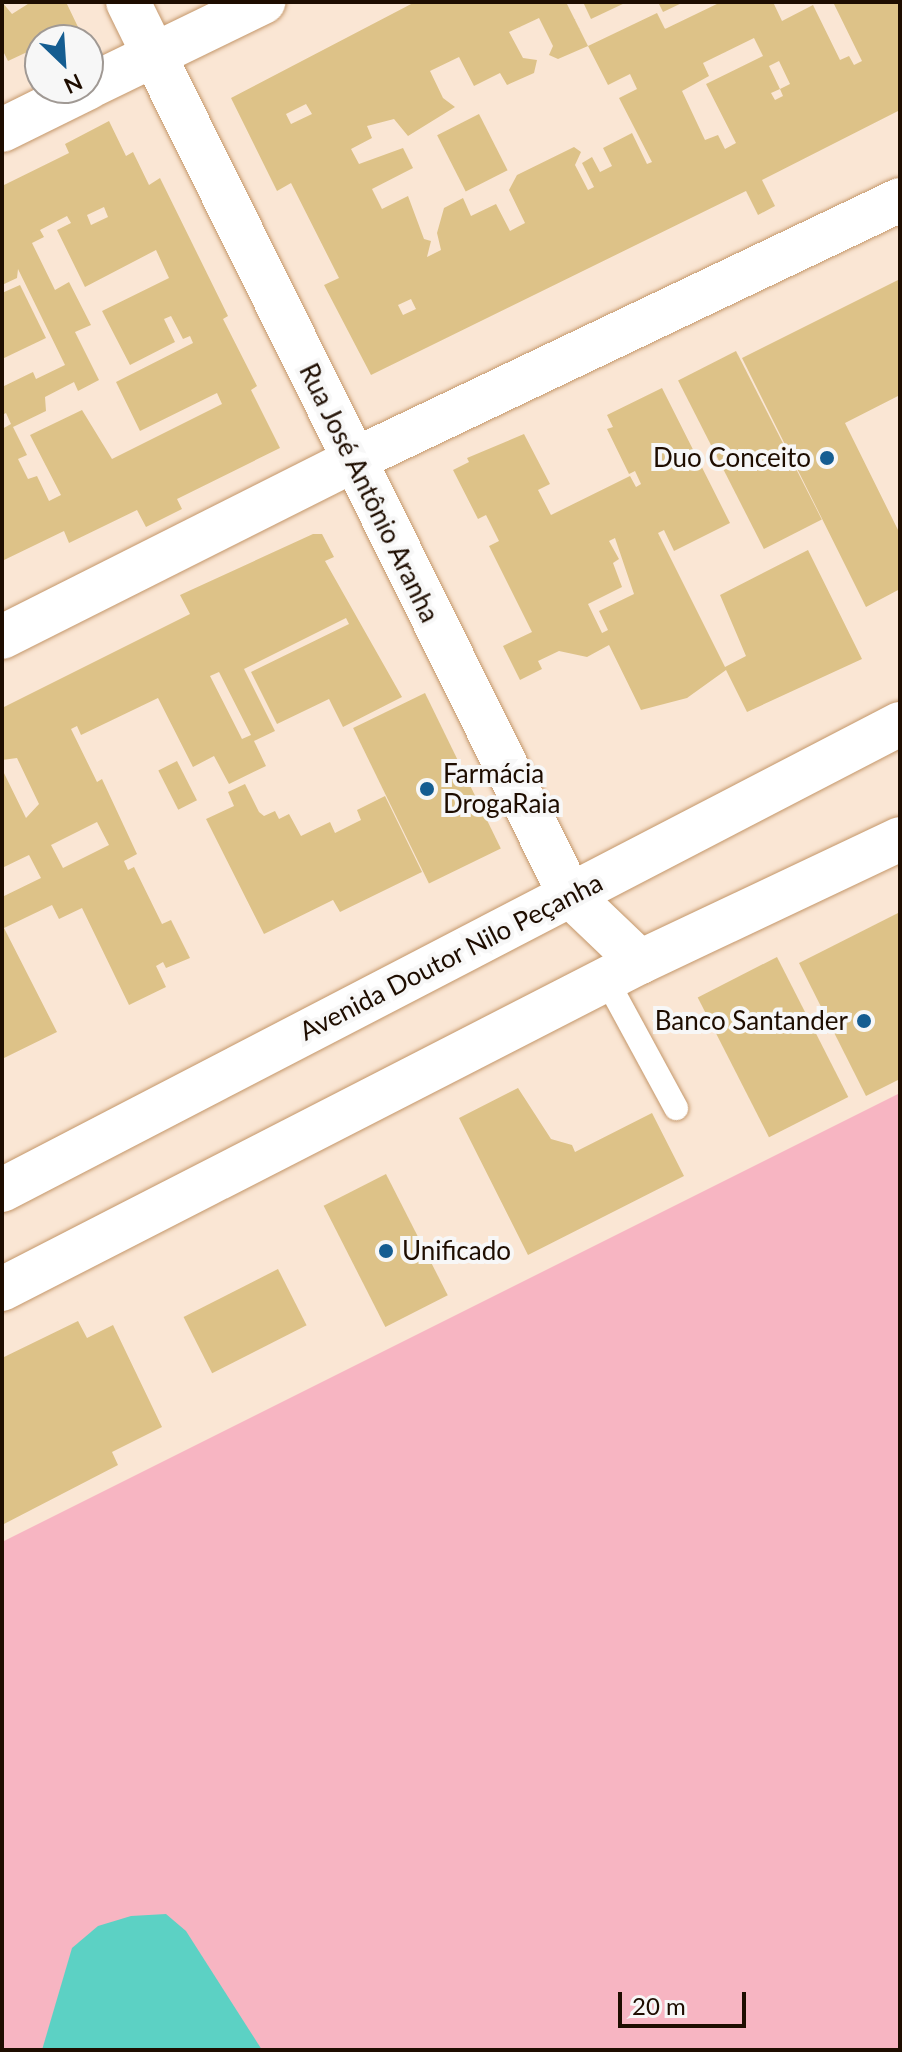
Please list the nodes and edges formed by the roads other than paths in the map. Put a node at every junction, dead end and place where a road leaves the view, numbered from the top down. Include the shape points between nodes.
1 (128, 2) edge
2 (263, 2) edge
3 (154, 55) junction
4 (104, 80) edge
5 (55, 104) edge
6 (2, 130) edge
7 (900, 200) edge
8 (352, 461) junction
9 (2, 637) edge
10 (900, 724) edge
11 (900, 839) edge
12 (570, 895) junction
13 (623, 971) junction
14 (676, 1108) dead end
15 (2, 1190) edge
16 (2, 1289) edge

1 - 3 street, Rua José Antônio Aranha
2 - 3 street
3 - 4 street
3 - 8 street, Rua José Antônio Aranha
5 - 6 street
7 - 8 street
8 - 9 street
8 - 12 street, Rua José Antônio Aranha
10 - 12 street, Avenida Doutor Nilo Peçanha
11 - 13 street
12 - 13 street, Rua José Antônio Aranha via 612,942
12 - 15 street, Avenida Doutor Nilo Peçanha
13 - 14 lane
13 - 16 street

